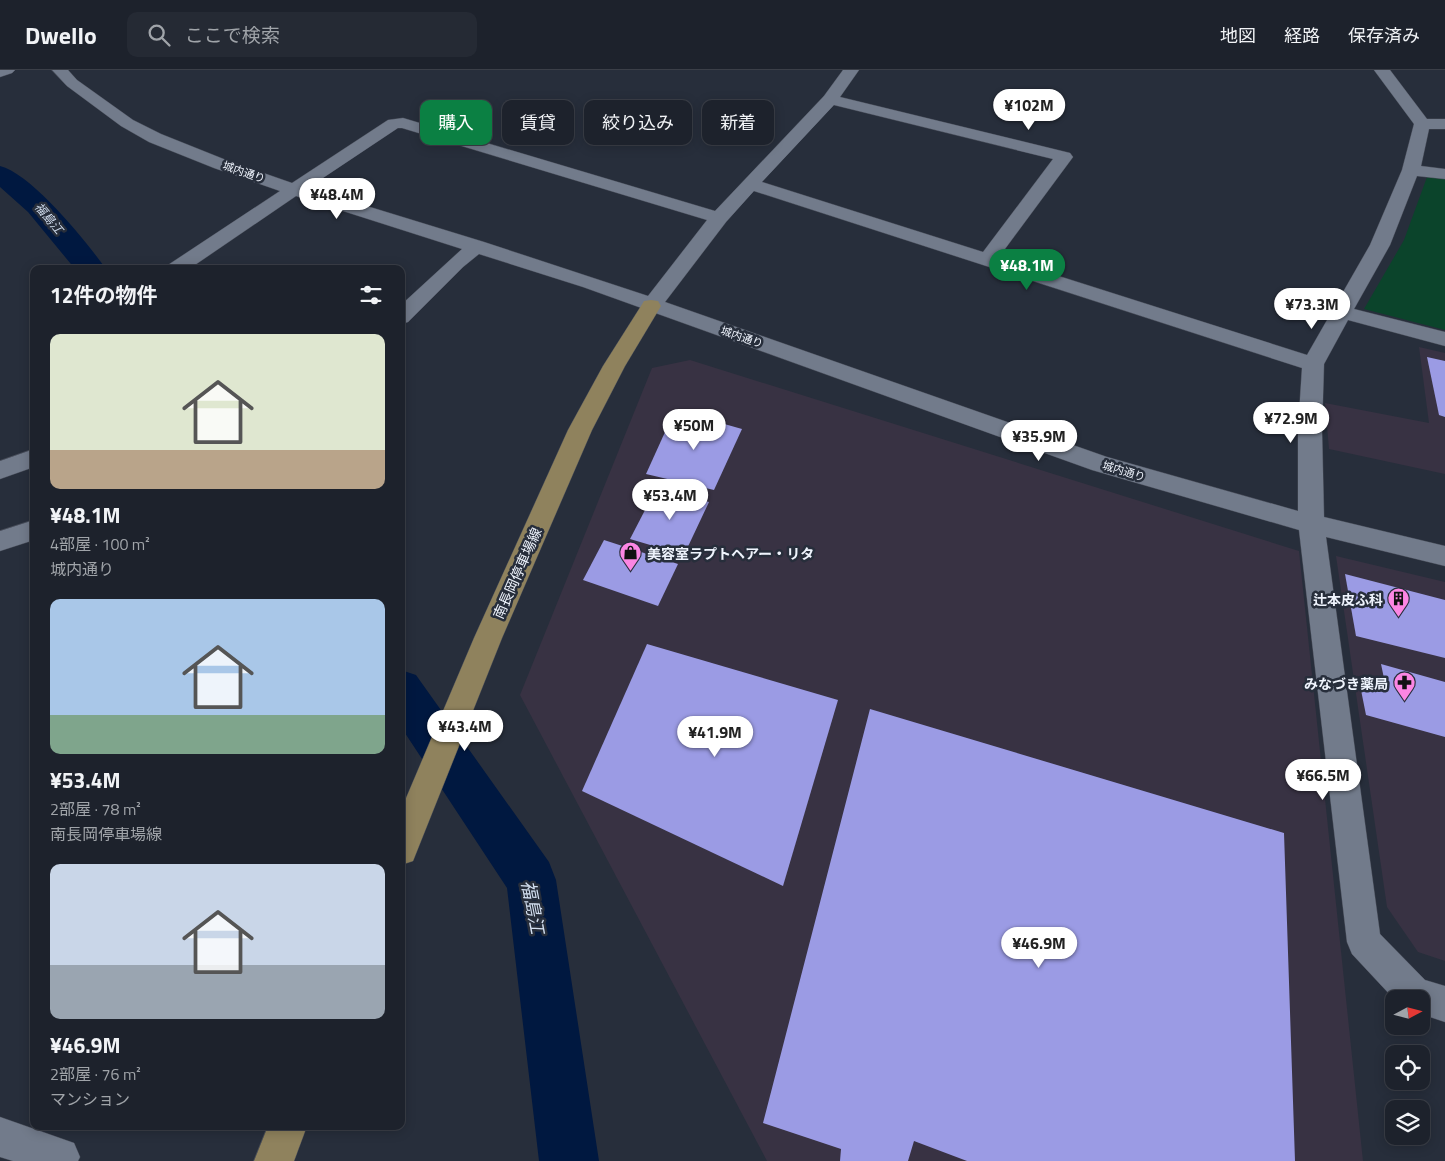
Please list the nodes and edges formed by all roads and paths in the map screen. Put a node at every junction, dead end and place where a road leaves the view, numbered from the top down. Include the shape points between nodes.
1 (7, 70) edge
2 (60, 70) edge
3 (852, 70) edge
4 (1382, 70) edge
5 (0, 72) edge
6 (830, 99) junction
7 (1422, 124) junction
8 (1445, 124) edge
9 (1411, 170) junction
10 (1445, 174) edge
11 (751, 184) junction
12 (296, 190) junction
13 (719, 218) junction
14 (477, 246) junction
15 (987, 260) junction
16 (181, 265) edge
17 (651, 306) junction
18 (1342, 312) junction
19 (405, 313) edge
20 (1445, 339) edge
21 (1313, 364) junction
22 (30, 459) edge
23 (0, 470) edge
24 (1311, 524) junction
25 (30, 531) edge
26 (0, 541) edge
27 (1445, 556) edge
28 (405, 839) edge
29 (1445, 1004) edge
30 (286, 1130) edge
31 (0, 1137) edge
32 (63, 1160) edge
33 (274, 1161) edge

1 - 5 street
2 - 12 street, 城内通り via 105,108 155,138
3 - 6 street
4 - 7 street
6 - 11 street
6 - 15 street via 1064,156
7 - 8 street
7 - 9 street
9 - 10 street
9 - 18 street via 1380,245
11 - 13 street
11 - 15 street
12 - 13 street via 394,123 403,123
12 - 14 street, 城内通り
12 - 16 street
13 - 17 street
14 - 17 street, 城内通り
14 - 19 street
15 - 21 street
17 - 24 street, 城内通り via 1101,464
17 - 28 main road, 南長岡停車場線 via 580,430 488,638
18 - 20 street
18 - 21 street
21 - 24 street
22 - 23 street
24 - 27 street, 城内通り
24 - 29 street via 1364,942 1414,994
25 - 26 street
30 - 33 main road
31 - 32 street

